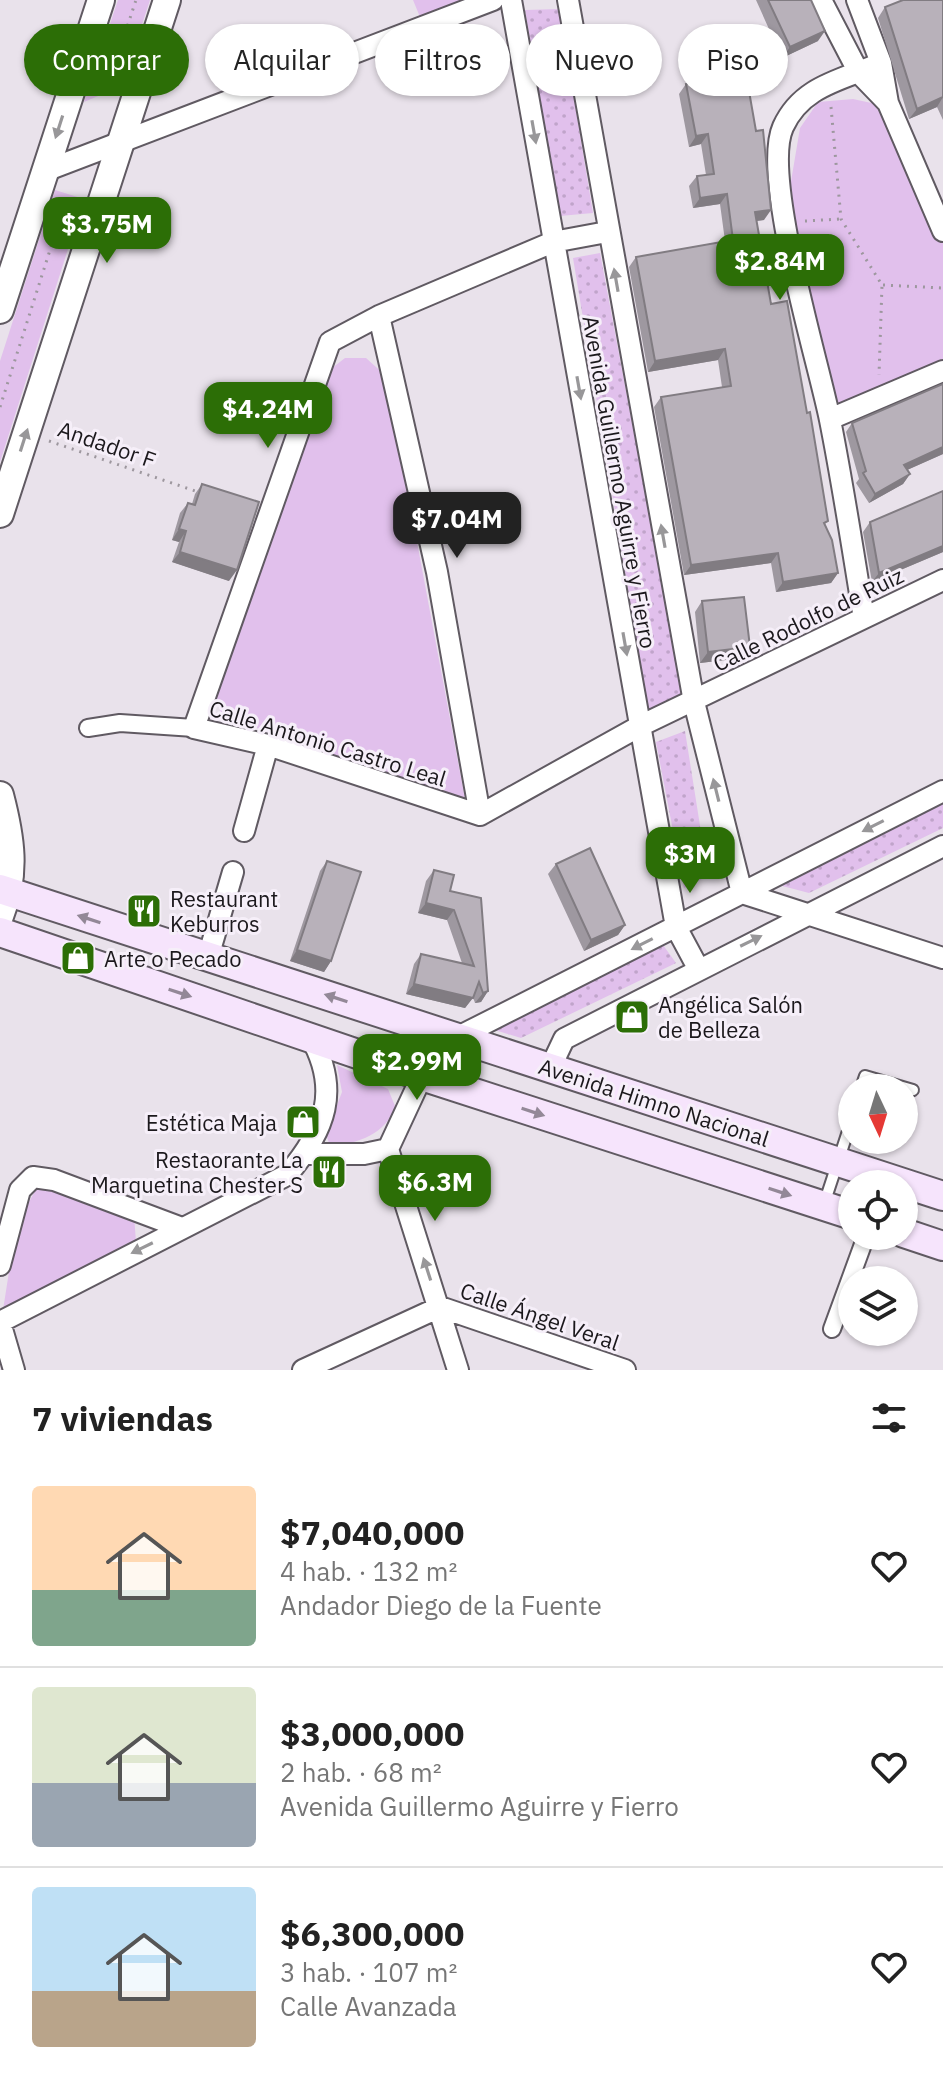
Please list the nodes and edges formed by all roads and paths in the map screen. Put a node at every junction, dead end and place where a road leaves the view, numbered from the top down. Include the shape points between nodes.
1 (101, 0) edge
2 (136, 0) edge
3 (167, 0) edge
4 (493, 0) edge
5 (511, 0) edge
6 (568, 0) edge
7 (821, 0) edge
8 (857, 0) edge
9 (128, 24) edge
10 (881, 63) junction
11 (859, 73) junction
12 (829, 84) junction
13 (888, 103) junction
14 (120, 144) junction
15 (45, 171) junction
16 (65, 203) dead end
17 (841, 219) junction
18 (784, 223) junction
19 (943, 231) edge
20 (607, 232) junction
21 (553, 242) junction
22 (882, 285) junction
23 (943, 288) edge
24 (0, 310) edge
25 (379, 316) junction
26 (943, 371) edge
27 (878, 399) junction
28 (0, 407) edge
29 (830, 419) junction
30 (26, 434) junction
31 (208, 495) edge
32 (0, 514) edge
33 (943, 580) edge
34 (864, 618) junction
35 (694, 702) junction
36 (640, 726) junction
37 (88, 728) dead end
38 (194, 728) junction
39 (268, 745) junction
40 (943, 791) edge
41 (0, 795) edge
42 (480, 815) junction
43 (244, 831) dead end
44 (943, 846) edge
45 (233, 872) dead end
46 (742, 893) junction
47 (3, 899) edge
48 (809, 913) junction
49 (676, 927) junction
50 (0, 932) edge
51 (208, 957) junction
52 (943, 958) edge
53 (698, 968) junction
54 (310, 1036) junction
55 (458, 1037) junction
56 (560, 1070) junction
57 (422, 1076) junction
58 (388, 1149) junction
59 (305, 1154) junction
60 (841, 1154) edge
61 (838, 1162) junction
62 (943, 1196) edge
63 (823, 1206) junction
64 (838, 1211) edge
65 (182, 1228) junction
66 (918, 1238) edge
67 (943, 1246) edge
68 (861, 1250) edge
69 (0, 1265) edge
70 (440, 1307) junction
71 (0, 1322) edge
72 (832, 1329) dead end
73 (14, 1370) edge
74 (303, 1370) edge
75 (458, 1370) edge
76 (625, 1370) edge

1 -> 15 street
2 - 9 path
3 - 14 street
4 - 14 street
5 -> 21 street, Avenida Guillermo Aguirre y Fierro
6 - 20 street, Avenida Guillermo Aguirre y Fierro
7 - 11 street
8 - 10 street
10 - 11 street
10 - 13 street
11 - 12 street
11 - 13 street
12 - 17 path
12 - 18 street via 807,93 782,128 777,158
13 - 19 street
14 - 15 street
14 - 30 street
15 - 24 street
16 - 28 path
17 - 18 path
17 - 22 path
18 - 29 street
20 - 21 street, Calle Antonio Castro Leal
35 -> 20 street, Avenida Guillermo Aguirre y Fierro
21 - 25 street, Calle Antonio Castro Leal
21 -> 36 street, Avenida Guillermo Aguirre y Fierro
22 - 23 path
22 - 27 path
25 - 38 street, Calle Antonio Castro Leal via 330,342
25 - 42 street via 437,572
26 - 27 street
27 - 29 street
29 - 34 street
30 - 31 path, Andador F
32 -> 30 street
33 - 34 street, Calle Rodolfo de Ruiz
34 - 35 street, Calle Rodolfo de Ruiz
35 - 36 street
46 -> 35 street, Avenida Guillermo Aguirre y Fierro
36 - 42 street
36 - 49 street, Avenida Guillermo Aguirre y Fierro
37 - 38 street via 120,723
38 - 39 street, Calle Antonio Castro Leal
39 - 42 street, Calle Antonio Castro Leal
39 - 43 street
40 -> 46 street
41 - 47 street via 13,843
44 - 48 street
45 - 51 street
46 - 48 street
46 - 49 street
51 -> 47 main road, Avenida Himno Nacional
48 - 52 street
53 -> 48 street
49 - 53 street, Avenida Guillermo Aguirre y Fierro
49 -> 55 street
50 -> 54 main road
55 -> 51 main road, Avenida Himno Nacional
53 - 56 street via 564,1039 555,1058
54 - 57 main road
54 - 59 street via 324,1061 326,1102 321,1126
55 - 56 main road, Avenida Himno Nacional
56 - 61 main road, Avenida Himno Nacional
57 - 58 street
57 -> 63 main road
58 - 59 street
70 -> 58 street
59 - 65 street via 287,1175
60 - 61 lane
61 - 62 main road, Avenida Himno Nacional
61 - 63 lane
63 - 64 main road
65 - 69 street via 33,1177 20,1190
65 -> 71 street
66 - 67 main road
68 - 72 street
70 - 74 street
70 - 75 street
70 - 76 street, Calle Ángel Veral
71 - 73 street

